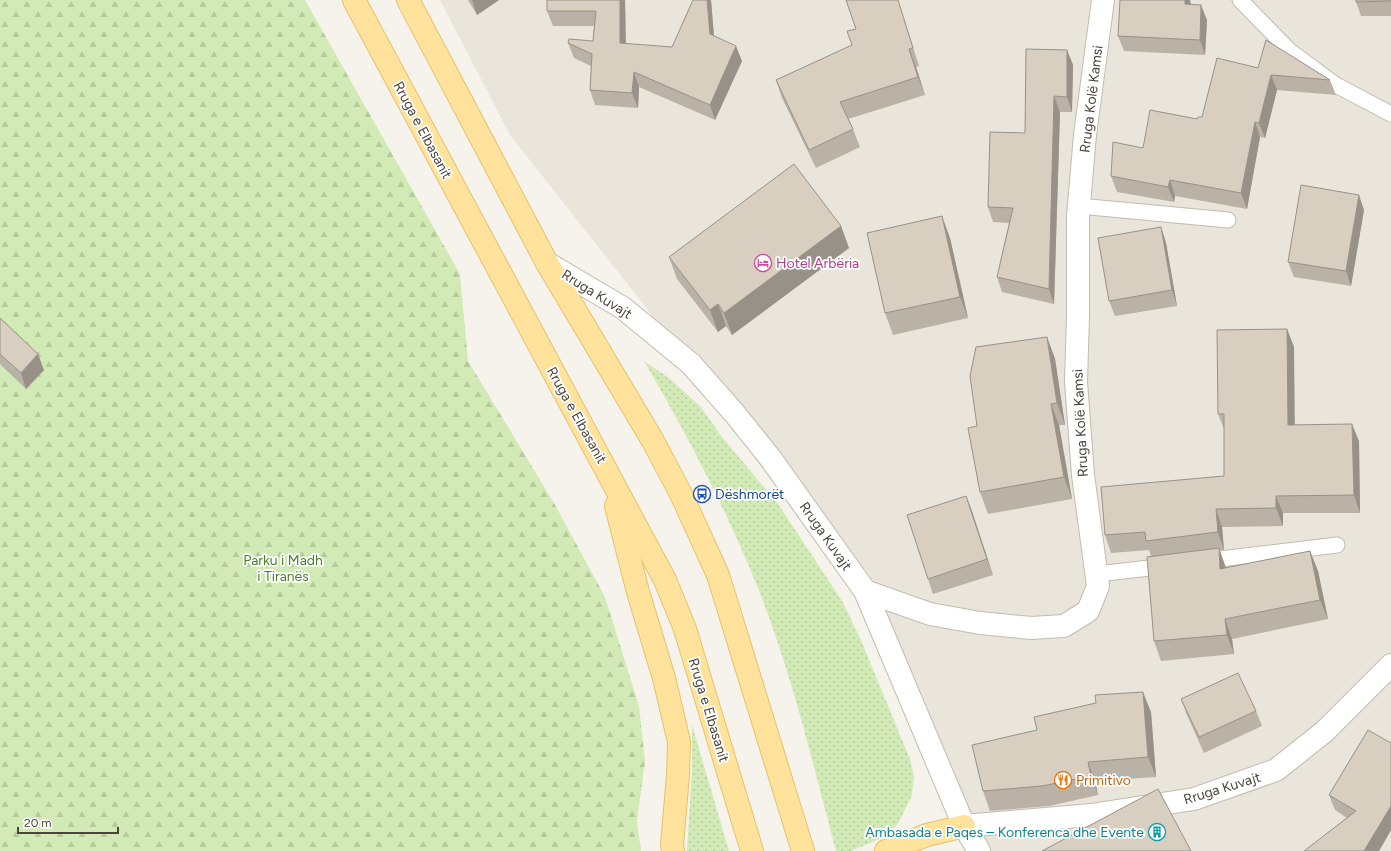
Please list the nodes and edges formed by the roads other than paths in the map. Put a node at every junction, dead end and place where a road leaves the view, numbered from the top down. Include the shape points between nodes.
1 (354, 0) edge
2 (408, 0) edge
3 (1103, 0) edge
4 (1240, 0) edge
5 (1391, 114) edge
6 (1079, 206) junction
7 (1228, 220) dead end
8 (547, 263) junction
9 (608, 472) junction
10 (1337, 545) dead end
11 (1097, 574) junction
12 (865, 591) junction
13 (1391, 665) edge
14 (964, 826) junction
15 (803, 850) edge
16 (673, 851) edge
17 (752, 851) edge
18 (886, 851) edge
19 (979, 851) edge

1 - 9 main road, Rruga e Elbasanit
2 - 8 main road
3 - 6 street, Rruga Kolë Kamsi via 1085,135
4 - 5 lane via 1290,51 1336,86
6 - 7 lane
6 - 11 street, Rruga Kolë Kamsi via 1076,382 1083,475
8 - 12 street, Rruga Kuvajt via 623,308 691,364 771,459
8 - 15 main road via 653,441 682,496 718,575
9 - 16 main road via 679,742
9 - 17 main road, Rruga e Elbasanit via 665,580 685,629
10 - 11 lane
11 - 12 street, Rruga Kolë Kamsi via 1098,586 1088,611 1064,626 1031,628 973,622 930,614
12 - 14 street, Rruga Kuvajt
13 - 14 street, Rruga Kuvajt via 1325,731 1276,770 1194,799 1091,815
14 - 18 main road via 927,835
14 - 19 street, Rruga Kuvajt

